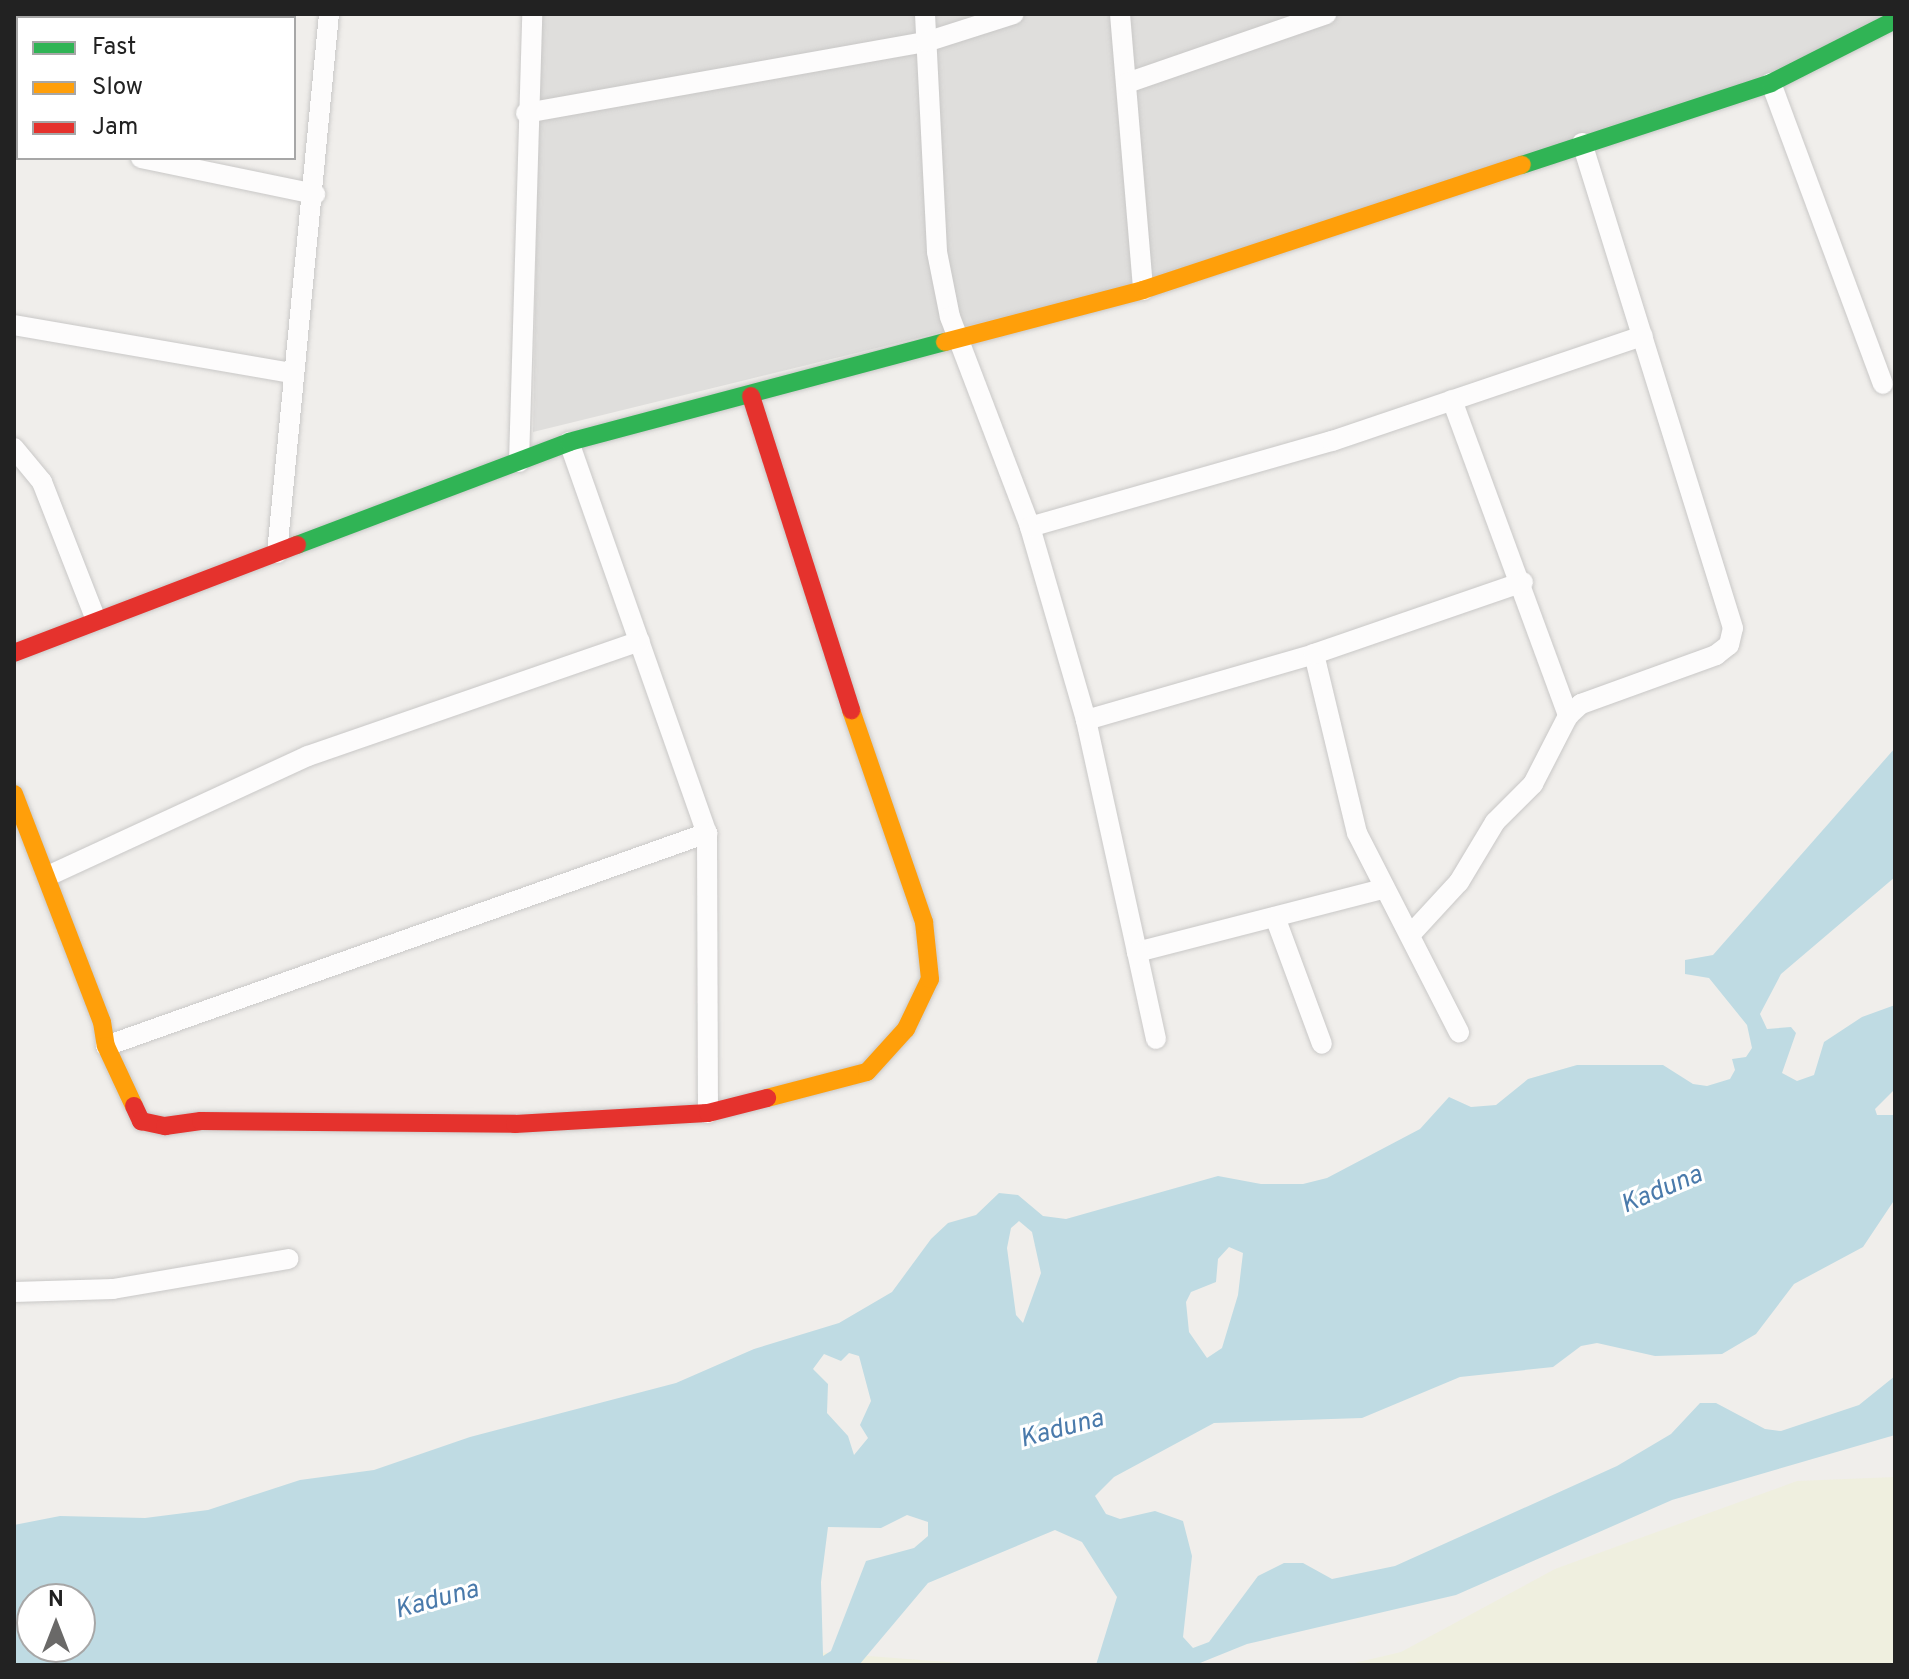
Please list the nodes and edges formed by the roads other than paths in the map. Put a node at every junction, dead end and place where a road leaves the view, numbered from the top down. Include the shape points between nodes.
1 (329, 14) edge
2 (532, 14) edge
3 (925, 14) edge
4 (1014, 14) edge
5 (1120, 14) edge
6 (1326, 14) edge
7 (1895, 20) edge
8 (926, 42) junction
9 (1127, 83) junction
10 (1771, 83) junction
11 (526, 113) junction
12 (1582, 143) junction
13 (151, 160) edge
14 (315, 194) junction
15 (1143, 290) junction
16 (14, 325) edge
17 (1643, 336) junction
18 (960, 341) junction
19 (291, 373) junction
20 (1883, 384) dead end
21 (751, 396) junction
22 (1452, 400) junction
23 (569, 442) junction
24 (14, 448) edge
25 (519, 462) junction
26 (1030, 527) junction
27 (277, 553) junction
28 (1523, 582) junction
29 (96, 620) junction
30 (640, 641) junction
31 (14, 653) edge
32 (1314, 654) junction
33 (1568, 716) junction
34 (1086, 720) junction
35 (14, 794) edge
36 (707, 833) junction
37 (48, 876) junction
38 (1382, 889) junction
39 (1275, 917) junction
40 (1411, 934) junction
41 (1137, 952) junction
42 (1459, 1032) dead end
43 (1156, 1039) dead end
44 (1322, 1044) dead end
45 (106, 1046) junction
46 (708, 1113) junction
47 (288, 1259) dead end
48 (14, 1292) edge

1 - 14 street
2 - 11 street
3 - 8 street
4 - 8 street
5 - 9 street
6 - 9 street
7 - 10 street
8 - 11 street
8 - 18 street via 937,252
9 - 15 street
10 - 12 street
10 - 20 street
11 - 25 street
12 - 15 street
12 - 17 street
13 - 14 street
14 - 19 street
15 - 18 street
16 - 19 street
17 - 22 street
17 - 33 street via 1733,628 1729,645 1716,655 1581,704
18 - 21 street
18 - 26 street
19 - 27 street
21 - 23 street
21 - 46 street via 898,856 924,922 930,979 906,1029 867,1072
22 - 26 street via 1332,441
22 - 28 street
23 - 25 street
23 - 30 street
24 - 29 street via 42,482
25 - 27 street
26 - 34 street
27 - 29 street
28 - 32 street
28 - 33 street
29 - 31 street
30 - 36 street
30 - 37 street via 308,756
32 - 34 street
32 - 38 street via 1349,807
33 - 40 street via 1533,784 1495,822 1459,882
34 - 41 street
35 - 37 street
36 - 45 street
36 - 46 street
37 - 45 street
38 - 39 street
38 - 40 street
39 - 41 street
39 - 44 street
40 - 42 street
41 - 43 street
45 - 46 street via 141,1121 165,1126 201,1121 515,1124
47 - 48 street via 113,1289

